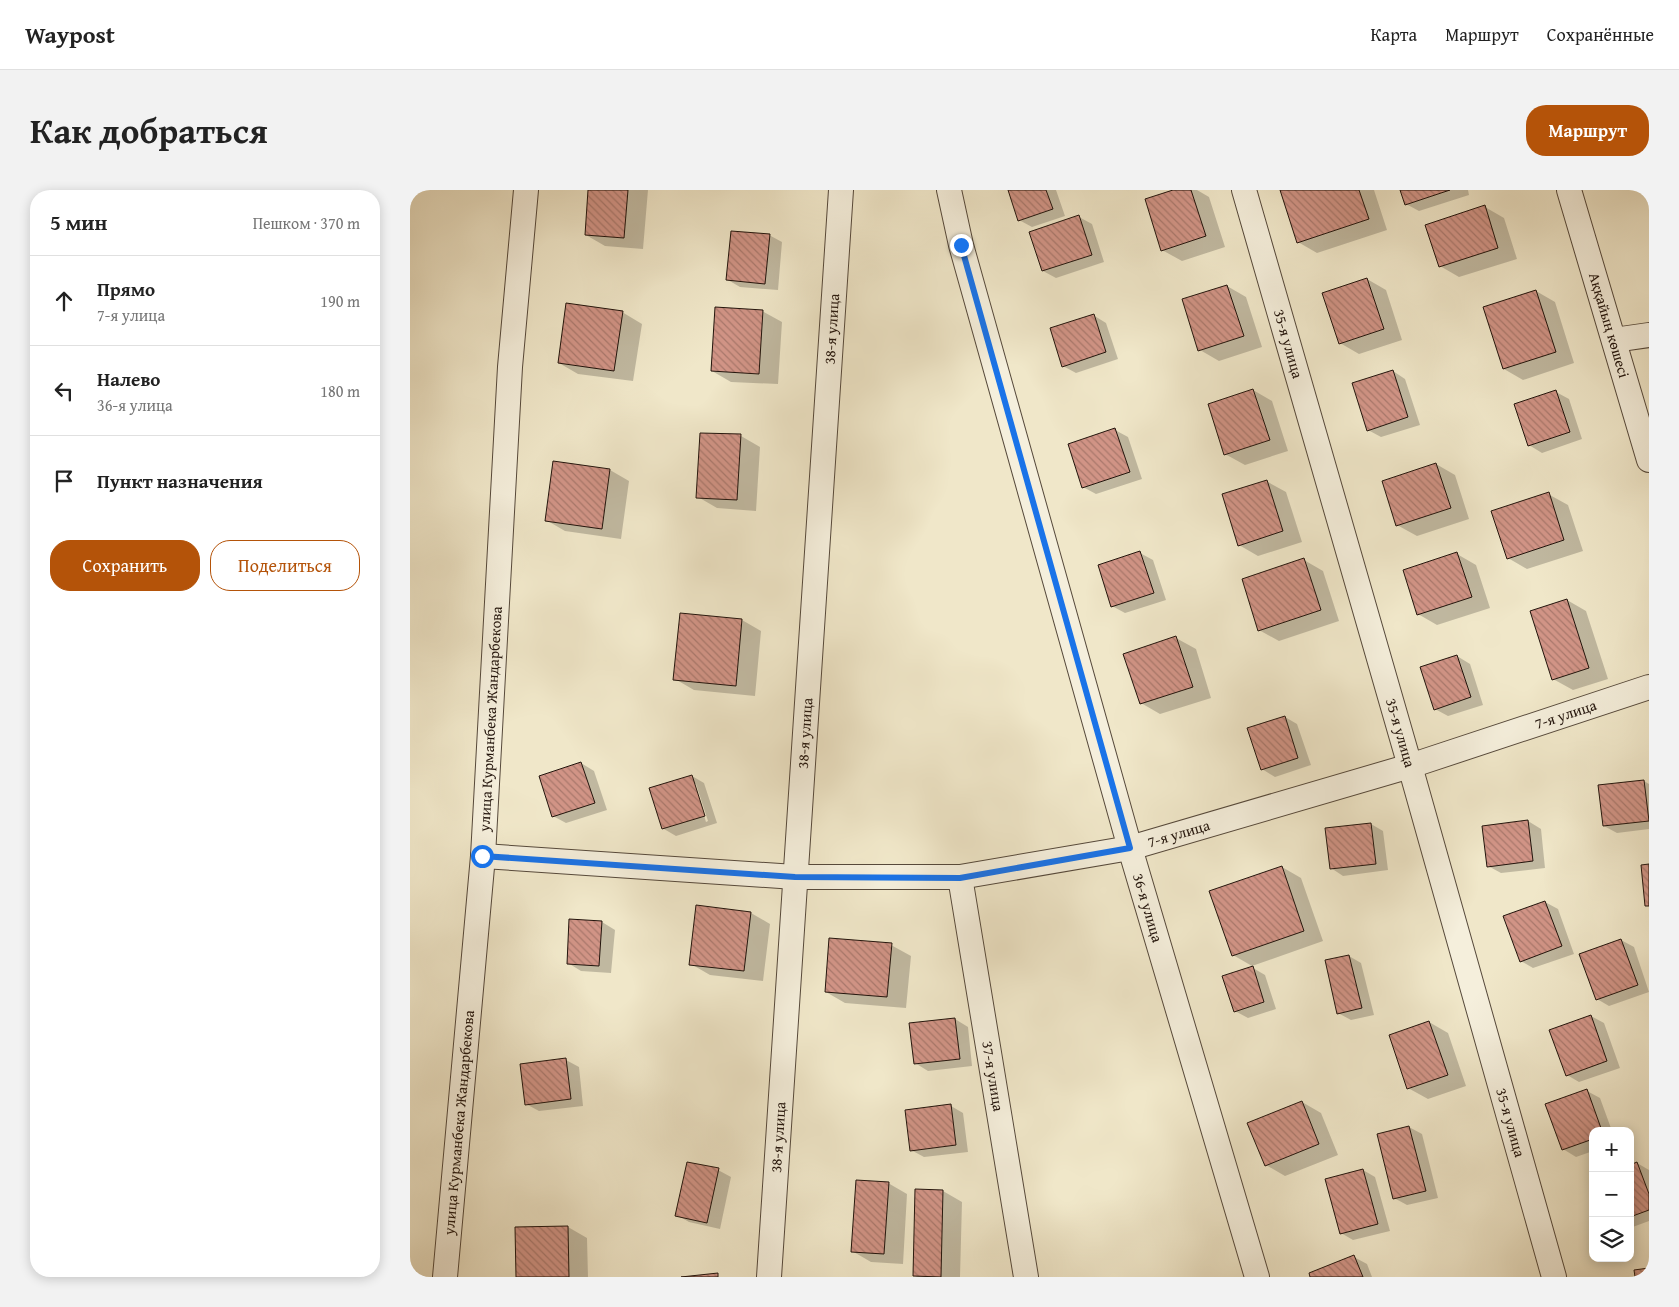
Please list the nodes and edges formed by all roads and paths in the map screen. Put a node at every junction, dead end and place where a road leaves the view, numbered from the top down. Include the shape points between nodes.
1 (526, 190) edge
2 (841, 190) edge
3 (949, 190) edge
4 (1244, 190) edge
5 (1569, 190) edge
6 (1649, 335) edge
7 (1614, 340) junction
8 (1649, 460) edge
9 (1649, 687) edge
10 (1410, 766) junction
11 (1130, 848) junction
12 (482, 856) junction
13 (795, 877) junction
14 (960, 878) junction
15 (445, 1277) edge
16 (769, 1277) edge
17 (1026, 1277) edge
18 (1257, 1277) edge
19 (1554, 1277) edge

1 - 12 street, улица Курманбека Жандарбекова via 510,367
2 - 13 street, 38-я улица
3 - 11 street, 36-я улица via 961,245
4 - 10 street, 35-я улица
5 - 7 street, Аққайың көшесі
6 - 7 street
7 - 8 street, Аққайың көшесі
9 - 10 street, 7-я улица
10 - 11 street, 7-я улица
10 - 19 street, 35-я улица
11 - 14 street, 7-я улица
11 - 18 street, 36-я улица
12 - 13 street, 7-я улица
12 - 15 street, улица Курманбека Жандарбекова
13 - 14 street, 7-я улица
13 - 16 street, 38-я улица
14 - 17 street, 37-я улица

